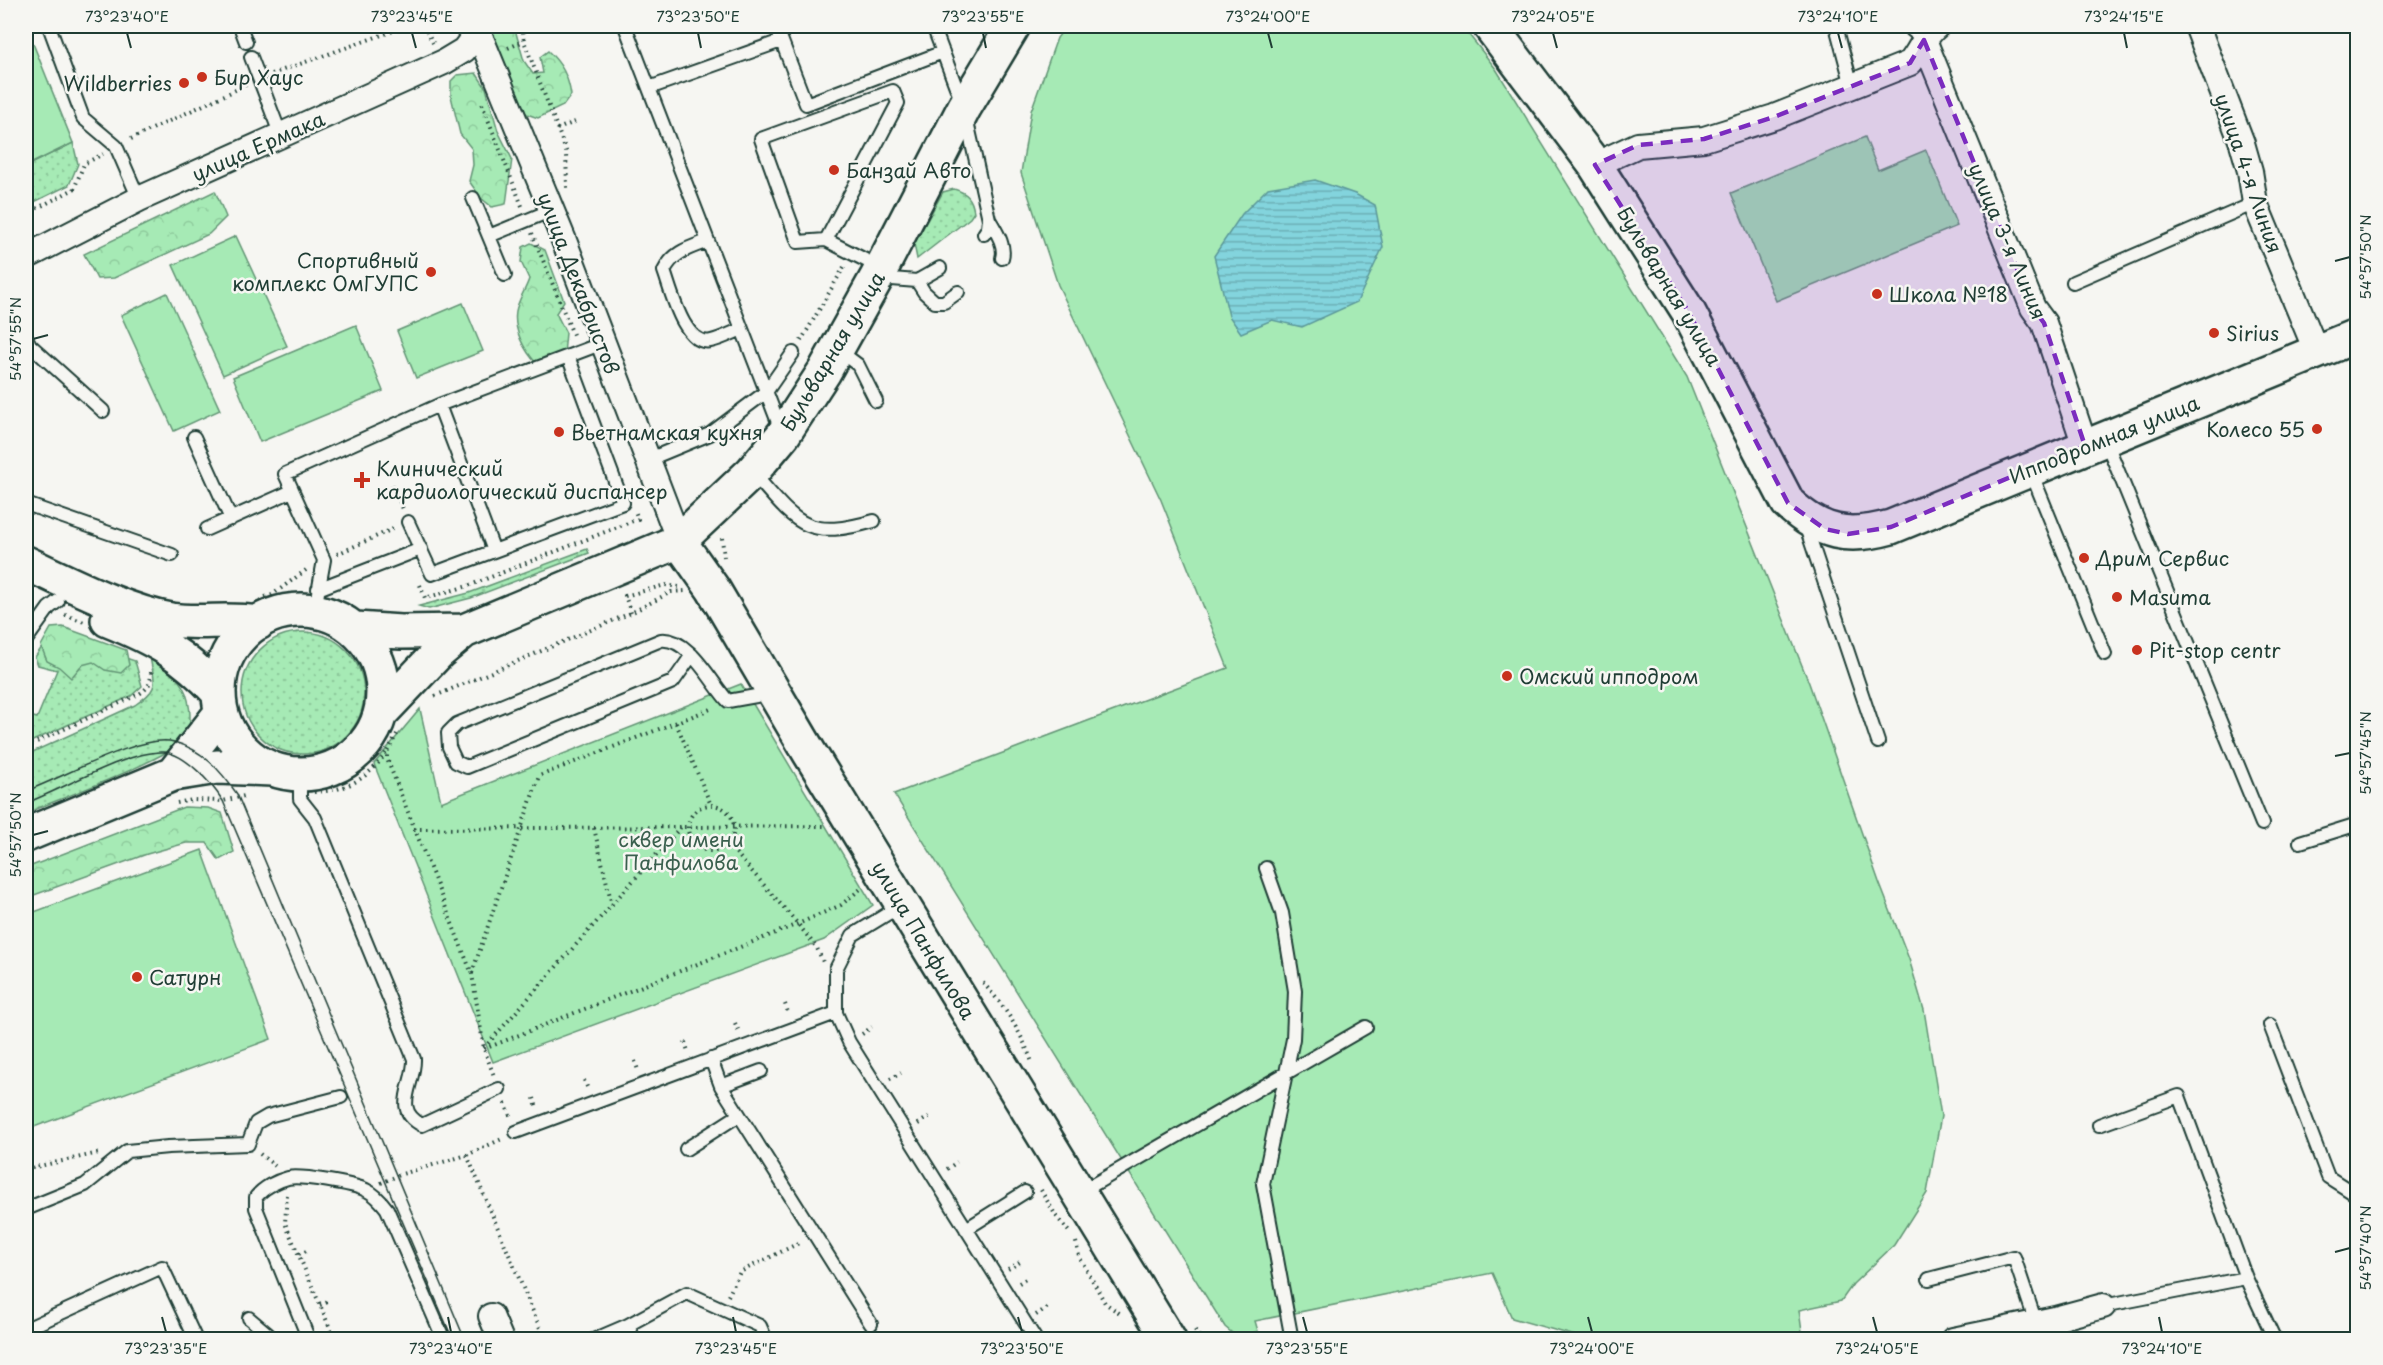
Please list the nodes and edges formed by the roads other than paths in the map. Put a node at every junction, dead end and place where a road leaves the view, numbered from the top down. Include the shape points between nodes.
1 (49, 26) edge
2 (240, 26) edge
3 (625, 26) edge
4 (776, 26) edge
5 (933, 26) edge
6 (1013, 26) edge
7 (1491, 26) edge
8 (1836, 26) edge
9 (2197, 26) edge
10 (479, 27) edge
11 (1923, 30) edge
12 (782, 40) junction
13 (246, 42) dead end
14 (943, 52) junction
15 (251, 57) dead end
16 (1852, 86) junction
17 (649, 88) junction
18 (964, 108) junction
19 (281, 136) junction
20 (1595, 165) junction
21 (473, 198) dead end
22 (140, 199) junction
23 (2255, 203) junction
24 (552, 210) junction
25 (989, 219) junction
26 (984, 234) dead end
27 (489, 236) junction
28 (708, 240) junction
29 (826, 240) junction
30 (26, 256) edge
31 (1002, 258) dead end
32 (940, 268) dead end
33 (880, 273) junction
34 (505, 275) dead end
35 (916, 281) junction
36 (2073, 282) dead end
37 (958, 292) dead end
38 (742, 329) junction
39 (2358, 335) edge
40 (26, 336) edge
41 (603, 343) junction
42 (837, 349) junction
43 (2317, 352) junction
44 (793, 353) road end
45 (568, 356) junction
46 (766, 392) junction
47 (876, 401) dead end
48 (439, 405) junction
49 (103, 411) dead end
50 (783, 435) junction
51 (194, 437) dead end
52 (2095, 442) junction
53 (647, 460) junction
54 (2029, 468) junction
55 (752, 472) junction
56 (292, 491) junction
57 (26, 504) edge
58 (1802, 517) junction
59 (231, 519) junction
60 (874, 521) dead end
61 (408, 522) road end
62 (207, 529) dead end
63 (1848, 534) joint
64 (679, 541) junction
65 (421, 549) junction
66 (494, 551) junction
67 (172, 555) dead end
68 (26, 563) edge
69 (38, 596) edge
70 (316, 599) junction
71 (258, 623) junction
72 (356, 629) junction
73 (464, 631) junction
74 (26, 640) edge
75 (2105, 654) dead end
76 (692, 655) junction
77 (771, 687) junction
78 (220, 703) junction
79 (390, 723) junction
80 (1878, 742) dead end
81 (173, 774) junction
82 (290, 779) junction
83 (2262, 824) dead end
84 (2358, 824) edge
85 (26, 835) edge
86 (2300, 842) dead end
87 (1266, 868) dead end
88 (903, 904) junction
89 (836, 1013) junction
90 (2270, 1024) dead end
91 (1366, 1027) dead end
92 (711, 1059) junction
93 (761, 1071) dead end
94 (1285, 1074) junction
95 (721, 1086) junction
96 (499, 1089) road end
97 (341, 1097) dead end
98 (740, 1115) junction
99 (2099, 1125) dead end
100 (516, 1132) road end
101 (686, 1149) dead end
102 (1025, 1192) dead end
103 (1079, 1193) junction
104 (2358, 1196) edge
105 (26, 1209) edge
106 (966, 1229) junction
107 (2246, 1278) junction
108 (1929, 1279) dead end
109 (2103, 1306) joint
110 (491, 1316) dead end
111 (249, 1318) dead end
112 (871, 1324) dead end
113 (627, 1325) junction
114 (2051, 1327) edge
115 (26, 1329) edge
116 (196, 1340) edge
117 (270, 1340) edge
118 (309, 1340) edge
119 (444, 1340) edge
120 (501, 1340) edge
121 (593, 1340) edge
122 (634, 1340) edge
123 (766, 1340) edge
124 (1036, 1340) edge
125 (1169, 1340) edge
126 (1292, 1340) edge
127 (1953, 1340) edge
128 (2278, 1340) edge

1 - 22 lane via 83,118 116,146
2 - 13 lane
3 - 17 lane
4 - 12 lane
5 - 14 lane
6 - 18 main road, Бульварная улица
7 - 20 main road, Бульварная улица
8 - 16 lane
9 - 23 street, улица 4-я Линия via 2242,142
10 - 19 street, улица Ермака via 464,51
10 - 24 street, улица Декабристов
11 - 16 street via 1920,51 1910,63
11 - 52 street, улица 3-я Линия via 2033,308 2044,322
12 - 14 lane via 806,104
12 - 17 lane
14 - 18 lane
15 - 19 lane
16 - 20 street via 1704,140 1638,145
17 - 28 lane
18 - 25 lane
18 - 33 main road, Бульварная улица
19 - 22 street, улица Ермака
20 - 58 main road, Бульварная улица via 1688,311 1788,503
21 - 27 lane
22 - 30 street, улица Ермака
23 - 36 lane
23 - 43 street, улица 4-я Линия
24 - 27 lane
24 - 41 street, улица Декабристов
25 - 26 lane
25 - 31 lane via 1004,252
27 - 34 lane
28 - 38 lane
28 - 38 lane via 670,260 664,272 693,338 709,342
29 - 29 lane via 898,103 893,91 761,139 798,242
29 - 33 lane
32 - 35 lane
33 - 35 lane
33 - 42 main road, Бульварная улица
35 - 37 lane via 935,302 944,302
38 - 46 lane
39 - 43 main road, Ипподромная улица
40 - 49 lane via 30,345
41 - 45 lane
41 - 53 street, улица Декабристов
42 - 47 lane via 858,365
42 - 50 main road, Бульварная улица
43 - 52 main road, Ипподромная улица
44 - 46 lane
45 - 48 lane
45 - 66 lane via 623,502
46 - 50 lane
46 - 53 lane via 710,434
48 - 56 lane via 285,474
48 - 66 lane
50 - 55 main road, Бульварная улица
51 - 59 lane
52 - 54 main road, Ипподромная улица
52 - 83 lane
53 - 64 street, улица Декабристов
54 - 63 main road, Ипподромная улица via 1891,527
54 - 75 lane
55 - 60 lane via 791,517 813,528 850,528
55 - 64 main road, Бульварная улица
56 - 59 lane
56 - 70 lane via 324,560
57 - 67 lane
58 - 63 main road, Бульварная улица via 1825,529
58 - 80 lane
59 - 62 lane
61 - 65 lane
64 - 73 main road, Бульварная улица
64 - 77 main road, улица Панфилова via 713,589
65 - 66 lane via 432,574
65 - 70 lane
68 - 71 main road via 130,608 169,619
69 - 74 lane via 49,608
69 - 78 main road via 163,644 187,660
70 - 71 main road
70 - 72 main road
71 - 78 main road via 232,645 222,668
72 - 73 main road, Бульварная улица
72 - 79 main road via 375,653
73 - 79 main road, Бульварная улица via 439,652
76 - 76 lane via 673,682 467,767 456,762 449,747 448,733 457,724 661,640 667,639
76 - 77 lane via 728,701 756,696
77 - 88 main road, улица Панфилова
78 - 81 main road
78 - 82 main road via 234,740 251,758
79 - 82 main road via 351,758 327,771
81 - 82 main road via 217,767
81 - 85 main road
82 - 96 lane via 315,818 414,1059 406,1097 411,1119 422,1125
84 - 86 lane
87 - 94 lane via 1282,913 1295,991 1293,1039
88 - 89 lane via 853,934 836,969
88 - 103 main road, улица Панфилова
89 - 92 lane
89 - 106 lane via 849,1042
90 - 104 lane via 2328,1177
91 - 94 lane
92 - 95 lane
92 - 100 lane
93 - 95 lane
94 - 103 lane
94 - 126 lane via 1263,1184
95 - 98 lane
97 - 105 lane via 268,1116 256,1123 248,1144 127,1151 85,1185
98 - 101 lane
98 - 112 lane
99 - 107 lane via 2179,1096
102 - 106 lane
103 - 125 main road, улица Панфилова
106 - 124 lane
107 - 109 lane
107 - 128 lane
108 - 114 lane via 2014,1257
109 - 114 street
110 - 120 street
111 - 117 lane
113 - 121 lane
113 - 122 lane
113 - 123 lane via 687,1293 760,1326
114 - 127 street
115 - 116 lane via 162,1267
118 - 119 lane via 256,1208 256,1197 262,1189 289,1178 348,1184 377,1197 387,1209

